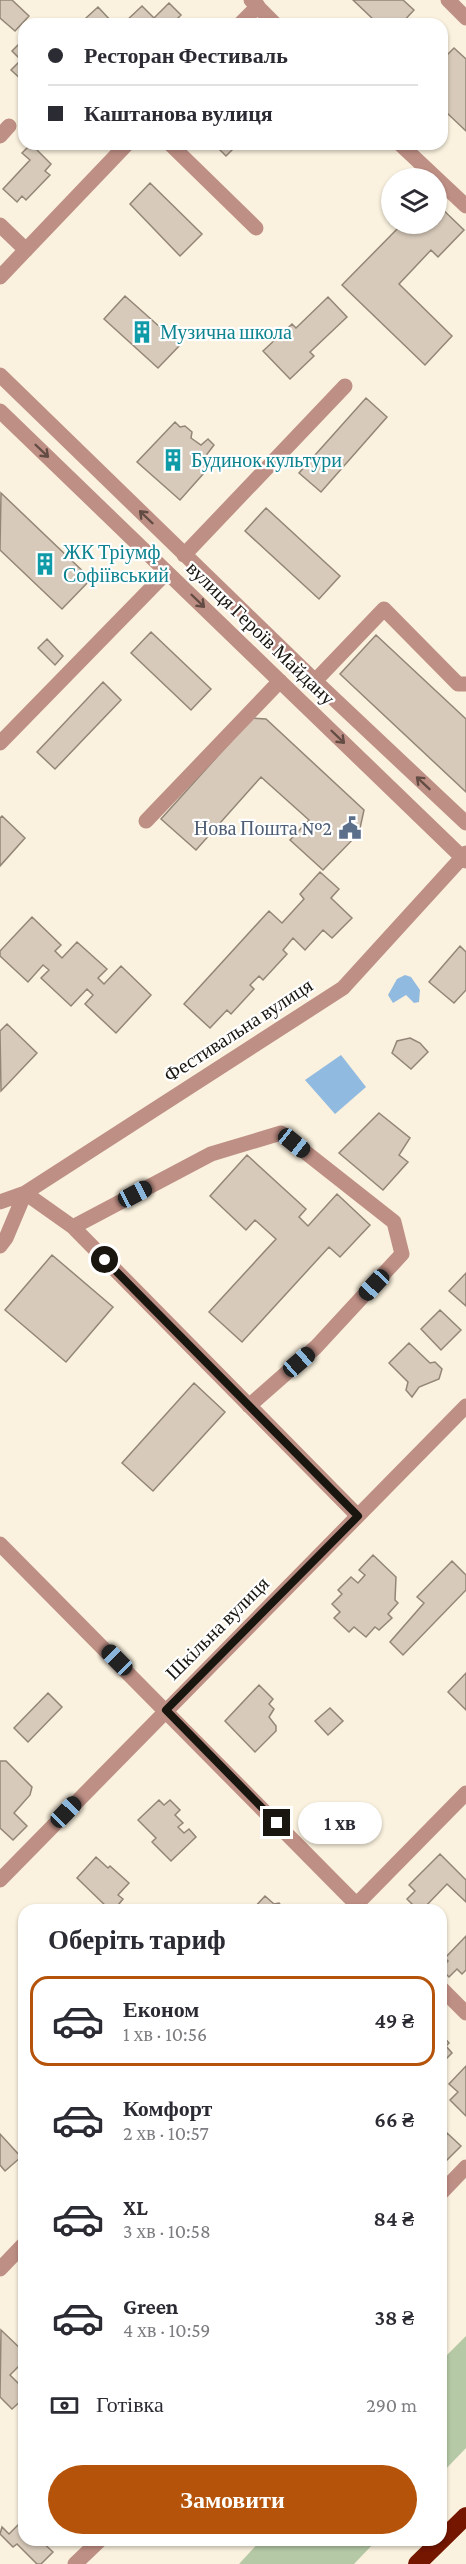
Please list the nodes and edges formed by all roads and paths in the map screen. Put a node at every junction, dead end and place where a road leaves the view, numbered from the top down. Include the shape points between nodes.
1 (448, 0) edge
2 (255, 3) edge
3 (464, 13) edge
4 (244, 18) edge
5 (269, 18) edge
6 (121, 150) edge
7 (176, 150) edge
8 (406, 150) edge
9 (466, 206) edge
10 (0, 225) edge
11 (256, 228) dead end
12 (26, 250) junction
13 (0, 277) edge
14 (0, 375) edge
15 (345, 386) dead end
16 (0, 411) edge
17 (184, 555) junction
18 (167, 572) junction
19 (280, 681) junction
20 (315, 681) junction
21 (466, 684) edge
22 (0, 743) edge
23 (146, 821) dead end
24 (466, 823) edge
25 (465, 856) edge
26 (25, 1193) junction
27 (0, 1202) edge
28 (73, 1227) junction
29 (0, 1246) edge
30 (249, 1406) junction
31 (466, 1406) edge
32 (358, 1516) junction
33 (0, 1544) edge
34 (166, 1710) junction
35 (466, 1793) edge
36 (0, 1880) edge
37 (352, 1904) edge
38 (360, 1904) edge
39 (447, 1994) edge
40 (466, 2013) edge
41 (466, 2167) edge
42 (447, 2187) edge
43 (18, 2250) edge
44 (0, 2269) edge
45 (466, 2516) edge
46 (447, 2535) edge
47 (94, 2546) edge
48 (435, 2546) edge
49 (75, 2564) edge
50 (417, 2564) edge

1 - 3 street
2 - 4 street
2 - 5 street
6 - 12 street
7 - 11 street
8 - 9 street
10 - 12 street
12 - 13 street
17 -> 14 street, вулиця Героїв Майдану
15 - 17 street, вулиця Героїв Майдану
16 -> 18 street, вулиця Героїв Майдану
17 - 20 street, вулиця Героїв Майдану
18 -> 19 street, вулиця Героїв Майдану
18 - 22 street
19 - 23 street
19 -> 25 street, вулиця Героїв Майдану
20 - 21 street via 384,609 458,684
24 -> 20 street, вулиця Героїв Майдану
25 - 26 street, Фестивальна вулиця via 343,988
26 - 27 street, Фестивальна вулиця
26 - 28 street
26 - 29 street
28 - 30 street
28 - 30 street via 211,1154 281,1133 394,1222 402,1254 316,1347
30 - 32 street
31 - 32 street, Шкільна вулиця
32 - 34 street, Шкільна вулиця
33 - 34 street
34 - 36 street, Шкільна вулиця
34 - 37 street
35 - 38 street
39 - 40 street
41 - 42 street
43 - 44 street
45 - 46 highway
47 - 49 street
48 - 50 highway

